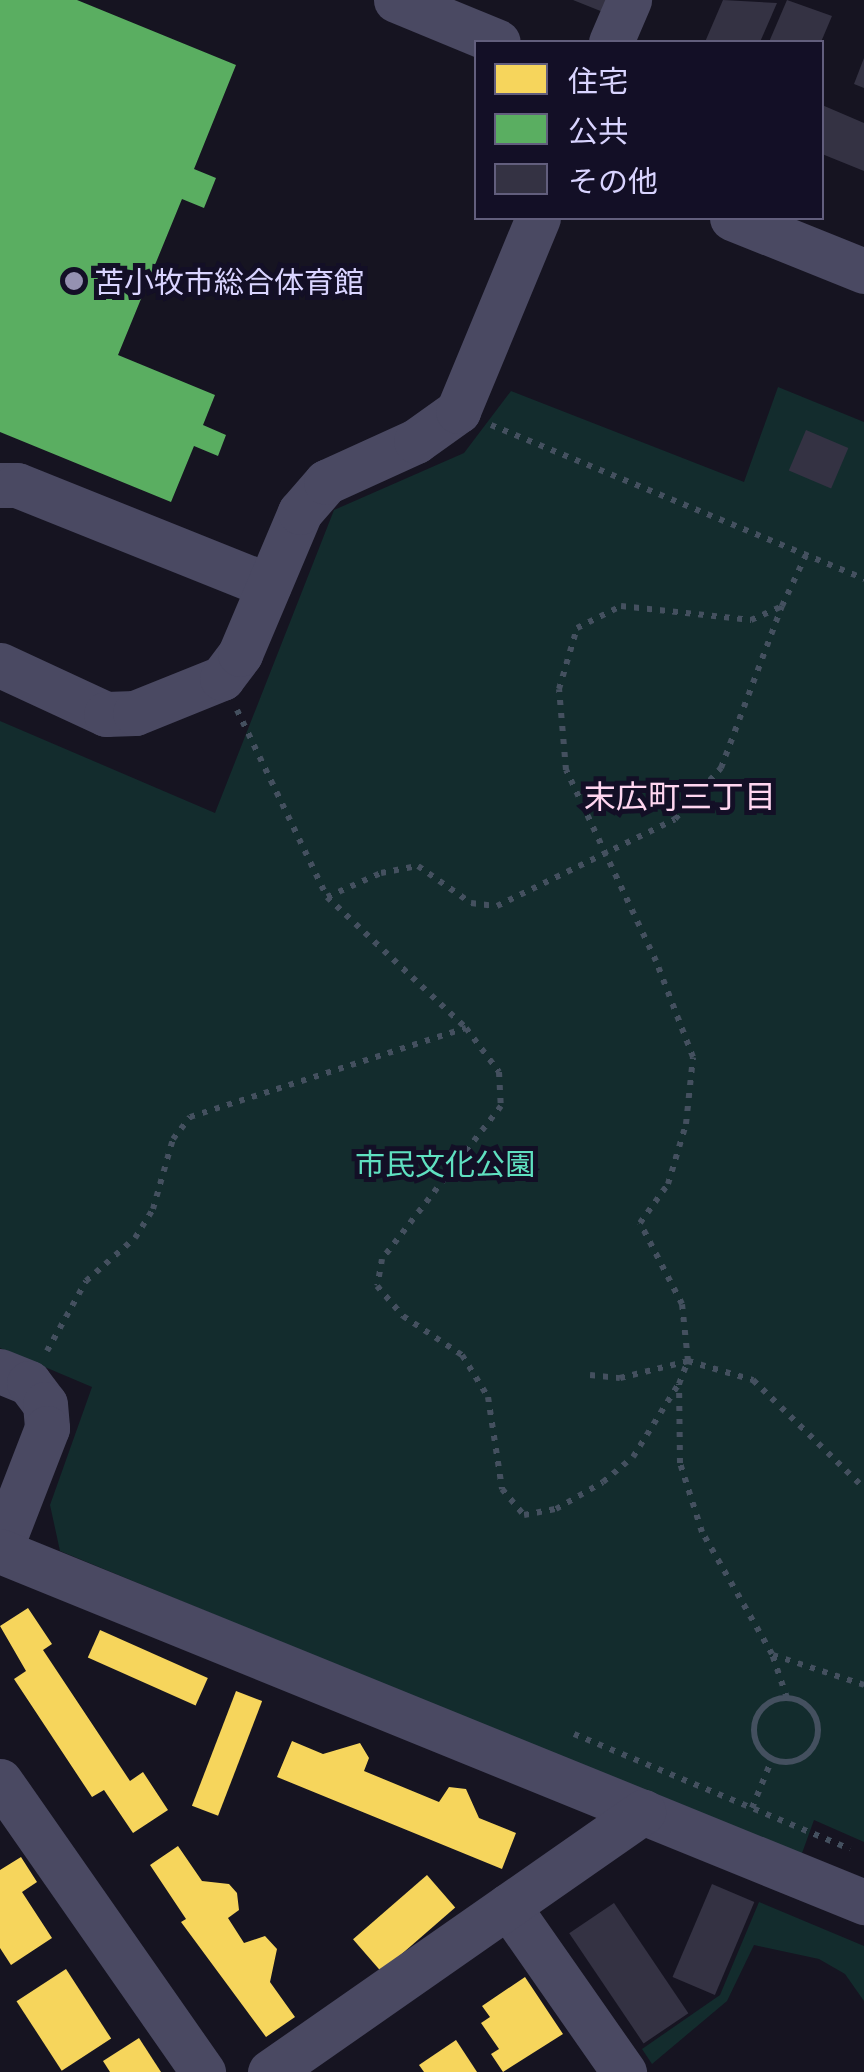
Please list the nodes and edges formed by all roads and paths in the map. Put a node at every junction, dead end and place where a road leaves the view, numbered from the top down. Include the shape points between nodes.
1 (396, 0) edge
2 (628, 0) edge
3 (493, 40) edge
4 (612, 40) edge
5 (537, 220) edge
6 (737, 220) edge
7 (864, 271) edge
8 (458, 411) junction
9 (0, 485) edge
10 (806, 555) junction
11 (864, 579) edge
12 (269, 586) junction
13 (782, 606) junction
14 (0, 665) edge
15 (222, 678) junction
16 (608, 854) junction
17 (327, 897) junction
18 (466, 1028) junction
19 (688, 1362) junction
20 (590, 1375) dead end
21 (14, 1377) edge
22 (679, 1384) junction
23 (864, 1488) edge
24 (0, 1550) edge
25 (772, 1654) junction
26 (864, 1685) edge
27 (787, 1698) junction
28 (574, 1734) dead end
29 (772, 1759) junction
30 (0, 1780) edge
31 (752, 1808) junction
32 (643, 1812) junction
33 (864, 1855) edge
34 (864, 1902) edge
35 (508, 1906) junction
36 (203, 2072) edge
37 (270, 2072) edge
38 (624, 2072) edge

1 - 3 street
2 - 4 street
5 - 8 street
6 - 7 street
8 - 10 path
8 - 12 street via 416,441 326,482 300,512
9 - 12 street via 17,485
10 - 11 path
10 - 13 path
12 - 15 street via 240,654
13 - 16 path via 721,768 675,819
13 - 16 path via 751,620 621,606 577,628 560,689 566,770
14 - 15 street via 106,714 135,713
15 - 17 path
16 - 17 path via 497,906 471,903 418,866 381,873
16 - 19 path via 693,1057 686,1124 668,1184 640,1222 682,1304
17 - 18 path
18 - 21 path via 190,1118 173,1139 153,1209 136,1238 86,1282
18 - 22 path via 499,1072 501,1106 382,1259 377,1286 403,1316 462,1355 488,1396 502,1489 524,1515 556,1509 618,1470
19 - 20 path via 620,1378
19 - 22 path
19 - 23 path via 753,1380
21 - 24 street via 45,1404 47,1428
22 - 25 path via 680,1463 702,1532
24 - 32 street
25 - 26 path
25 - 27 path
27 - 29 path via 764,1706 754,1728 762,1752
27 - 29 path via 810,1708 818,1732 797,1760
28 - 31 path
29 - 31 path
30 - 36 street
31 - 33 path
32 - 34 street
32 - 35 street
35 - 37 street
35 - 38 street

